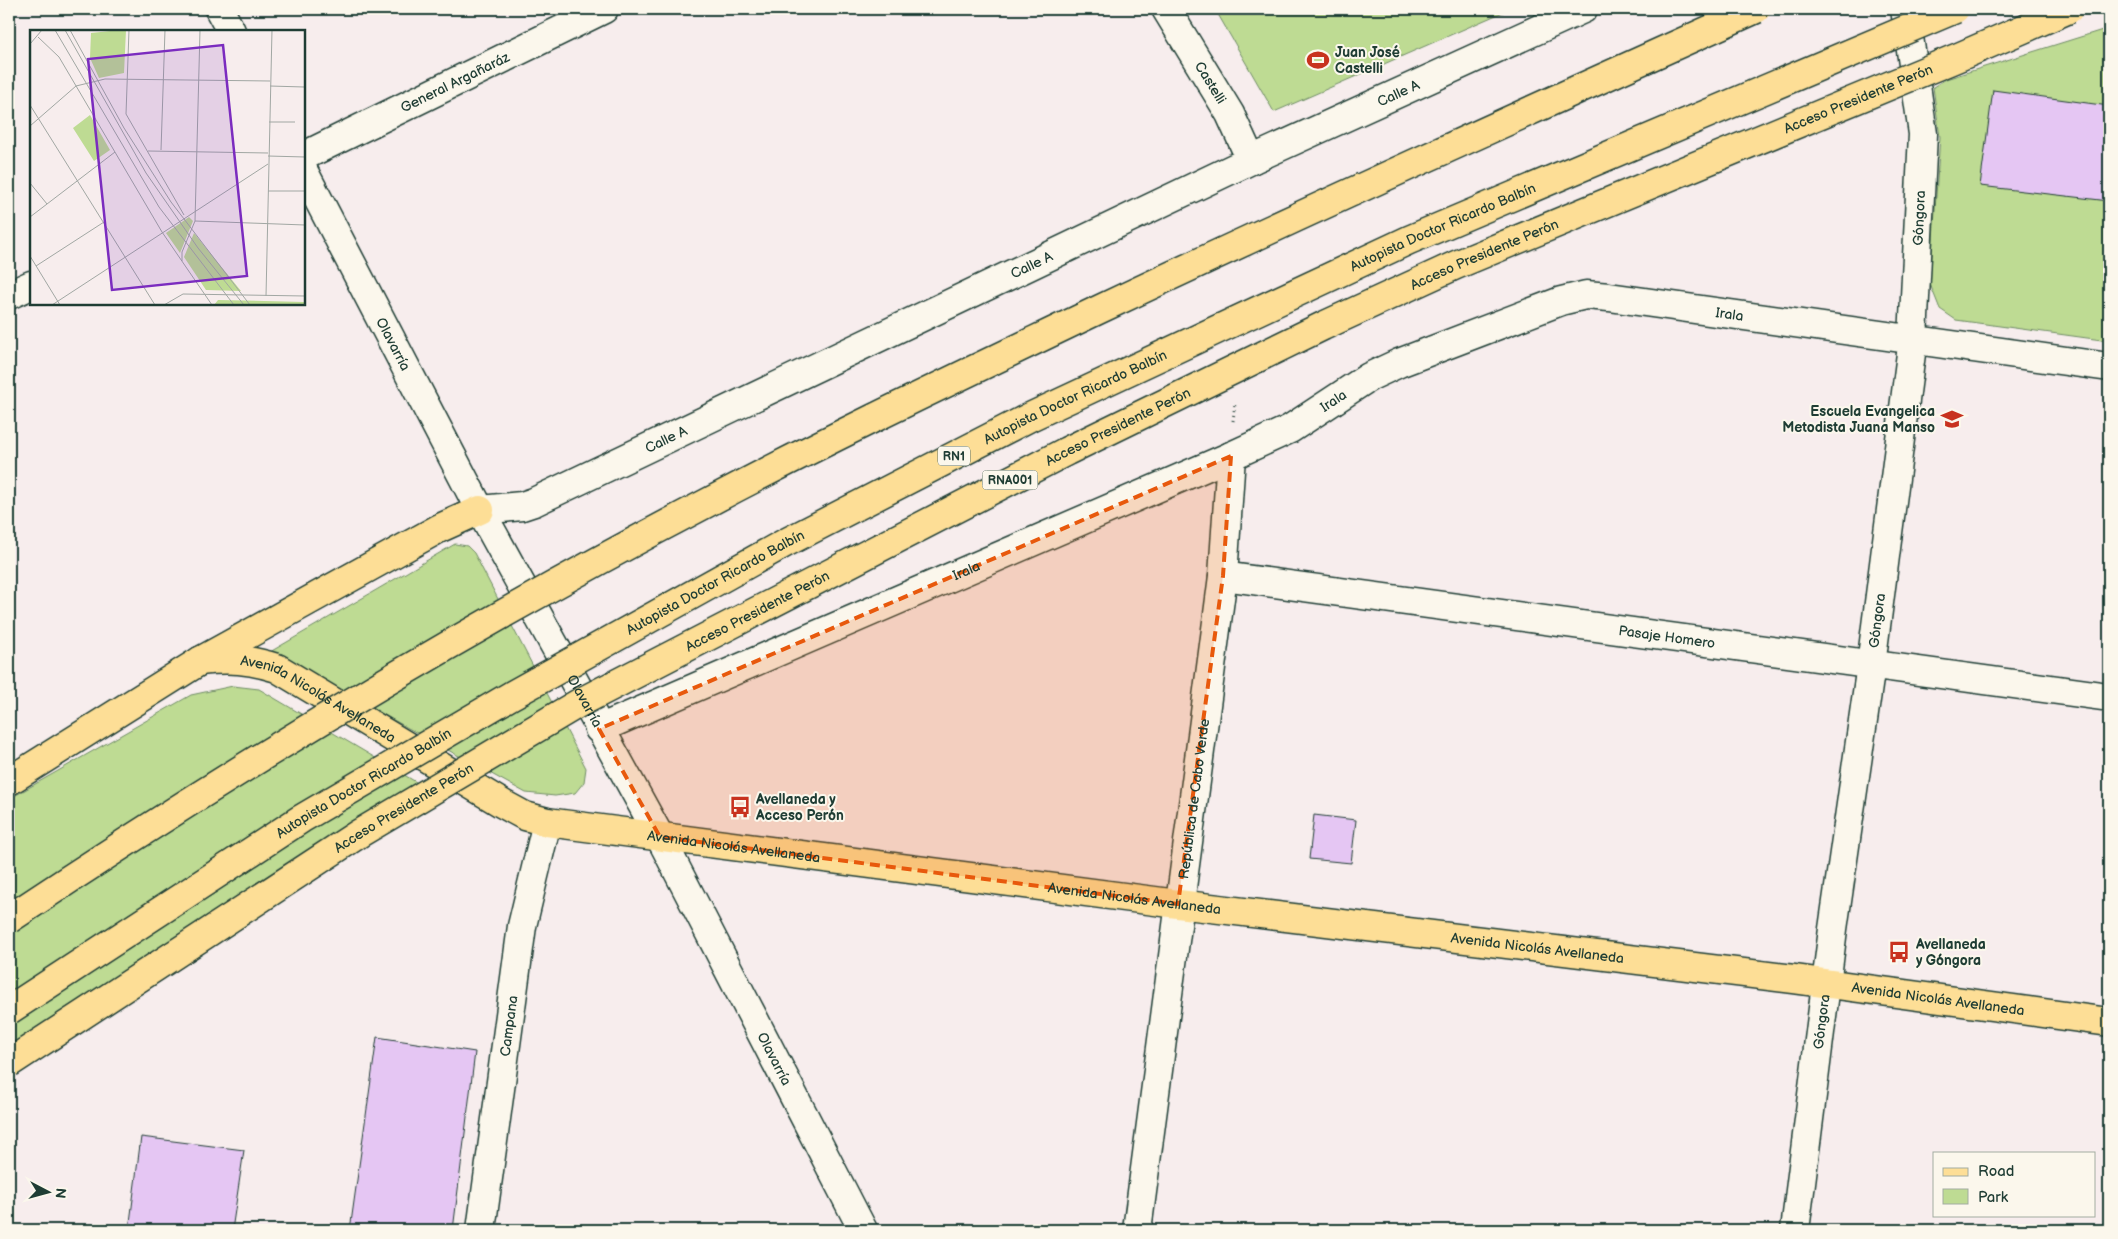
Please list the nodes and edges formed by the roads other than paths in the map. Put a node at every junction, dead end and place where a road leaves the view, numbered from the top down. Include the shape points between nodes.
1 (219, 9) edge
2 (604, 9) edge
3 (1166, 9) edge
4 (1583, 9) edge
5 (1756, 9) edge
6 (1905, 9) edge
7 (1955, 9) edge
8 (2069, 9) edge
9 (230, 30) edge
10 (305, 156) edge
11 (1251, 160) junction
12 (305, 174) edge
13 (30, 285) edge
14 (9, 295) edge
15 (1913, 338) junction
16 (2109, 367) edge
17 (1231, 456) junction
18 (480, 510) junction
19 (1223, 576) junction
20 (200, 661) junction
21 (1871, 665) junction
22 (2109, 697) edge
23 (600, 729) junction
24 (9, 780) edge
25 (547, 822) junction
26 (660, 837) junction
27 (1178, 904) junction
28 (9, 919) edge
29 (1826, 984) junction
30 (9, 1010) edge
31 (2109, 1022) edge
32 (9, 1063) edge
33 (481, 1230) edge
34 (863, 1230) edge
35 (1136, 1230) edge
36 (1795, 1230) edge

1 - 9 street
2 - 10 street, General Argañaráz
3 - 11 street, Castelli via 1230,114
4 - 11 street, Calle A
5 - 28 main road, bridge via 1335,198 906,401 705,503 464,636 278,748
6 - 15 street, Góngora via 1923,134
7 - 30 main road, Autopista Doctor Ricardo Balbín / RN1, bridge via 1409,240 1004,430 786,543 512,695 301,819
8 - 32 main road, Acceso Presidente Perón / RNA001, bridge via 1456,265 1067,451 579,703 360,833
11 - 18 street, Calle A via 534,502
12 - 18 street, Olavarría
13 - 14 street
15 - 16 street, Irala
15 - 17 street, Irala via 1586,295 1561,301 1399,364 1369,378 1290,429
15 - 21 street, Góngora
17 - 19 street, República de Cabo Verde
17 - 23 street, Irala
18 - 20 main road via 440,528
18 - 23 street, Olavarría
19 - 21 street, Pasaje Homero
19 - 27 street, República de Cabo Verde
20 - 24 main road
20 - 25 main road, Avenida Nicolás Avellaneda via 229,658 277,668 503,804 525,816
21 - 22 street, Pasaje Homero
21 - 29 street, Góngora
23 - 26 street, Olavarría
25 - 26 main road, Avenida Nicolás Avellaneda
25 - 33 street, Campana via 522,926
26 - 27 main road, Avenida Nicolás Avellaneda
26 - 34 street, Olavarría
27 - 29 main road, Avenida Nicolás Avellaneda
27 - 35 street, República de Cabo Verde
29 - 31 main road, Avenida Nicolás Avellaneda
29 - 36 street, Góngora

